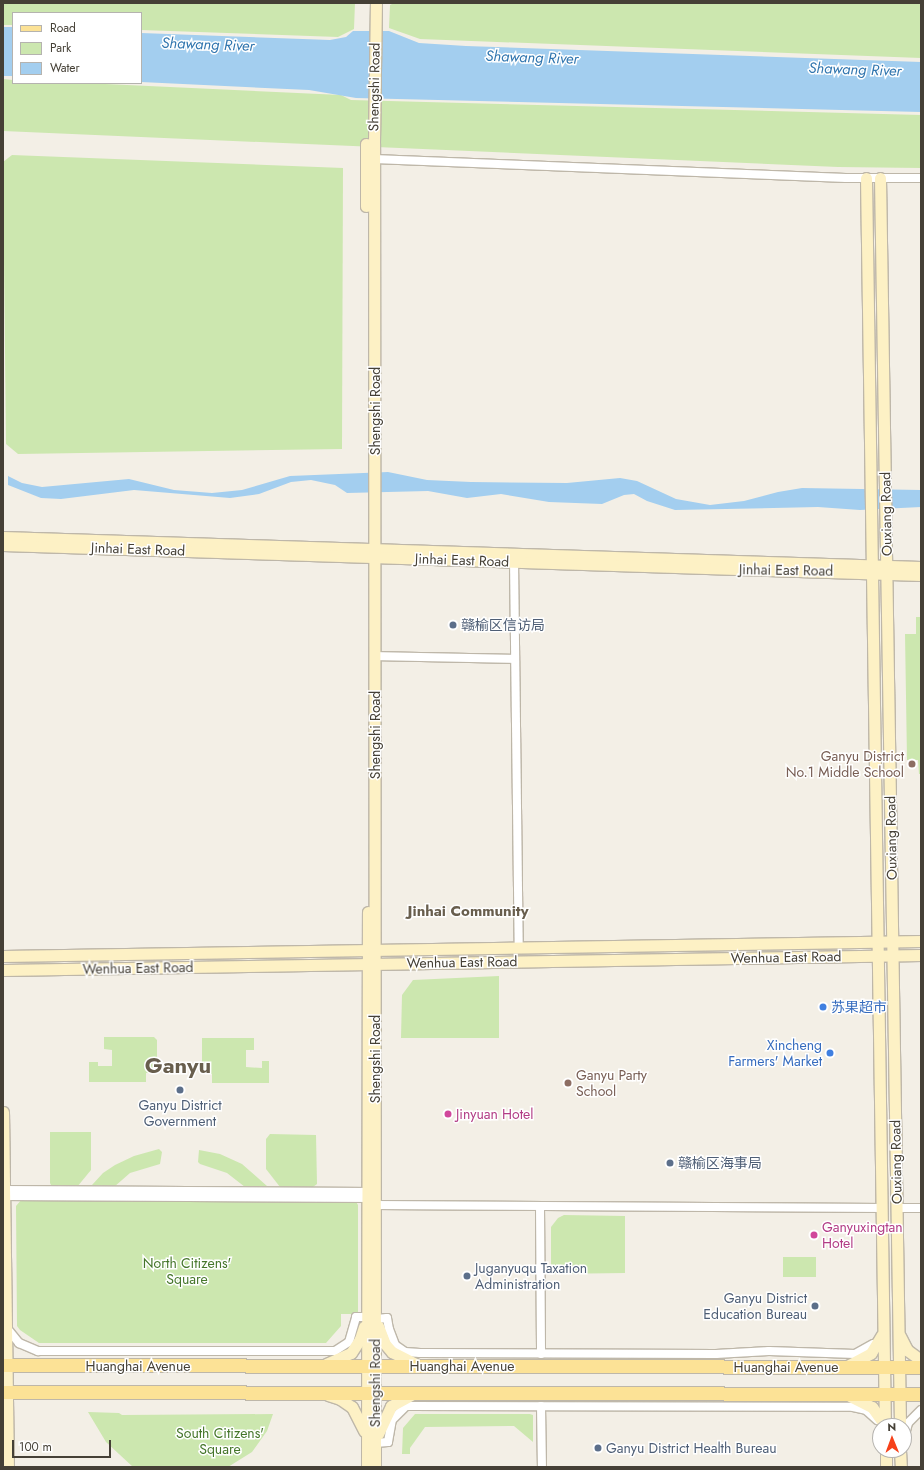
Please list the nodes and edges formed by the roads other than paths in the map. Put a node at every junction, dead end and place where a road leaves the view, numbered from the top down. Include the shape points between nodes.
1 (368, 3) edge
2 (376, 3) edge
3 (374, 160) junction
4 (866, 178) junction
5 (880, 178) junction
6 (921, 178) edge
7 (3, 537) edge
8 (3, 545) edge
9 (371, 553) junction
10 (514, 561) junction
11 (921, 567) edge
12 (872, 569) junction
13 (886, 570) junction
14 (921, 575) edge
15 (375, 656) junction
16 (515, 659) junction
17 (878, 941) junction
18 (892, 941) junction
19 (921, 941) edge
20 (519, 947) junction
21 (371, 950) junction
22 (921, 955) edge
23 (3, 956) edge
24 (878, 956) junction
25 (893, 956) junction
26 (371, 964) junction
27 (3, 970) edge
28 (3, 1112) edge
29 (4, 1193) edge
30 (372, 1197) junction
31 (540, 1206) junction
32 (882, 1208) junction
33 (897, 1208) junction
34 (921, 1208) edge
35 (372, 1317) junction
36 (6, 1327) junction
37 (898, 1331) junction
38 (883, 1332) junction
39 (907, 1350) junction
40 (921, 1352) edge
41 (540, 1354) junction
42 (921, 1360) edge
43 (5, 1365) edge
44 (321, 1366) junction
45 (371, 1366) junction
46 (419, 1366) junction
47 (524, 1366) junction
48 (558, 1366) junction
49 (844, 1367) junction
50 (884, 1367) junction
51 (899, 1367) junction
52 (921, 1367) edge
53 (5, 1392) edge
54 (319, 1393) junction
55 (371, 1393) junction
56 (418, 1393) junction
57 (529, 1393) junction
58 (554, 1393) junction
59 (843, 1393) junction
60 (885, 1394) junction
61 (900, 1394) junction
62 (921, 1394) edge
63 (542, 1406) junction
64 (921, 1410) edge
65 (875, 1418) edge
66 (880, 1418) edge
67 (885, 1418) edge
68 (900, 1418) edge
69 (912, 1419) edge
70 (372, 1442) junction
71 (8, 1467) edge
72 (367, 1467) edge
73 (375, 1467) edge
74 (542, 1467) edge

1 - 9 main road, Shengshi Road via 366,143
2 - 3 main road, Shengshi Road
3 - 4 street
3 - 9 main road, Shengshi Road
4 - 5 street
4 - 12 main road, Ouxiang Road
5 - 6 street
5 - 13 main road, Ouxiang Road
7 - 9 main road, Jinhai East Road
8 - 9 main road, Jinhai East Road
9 - 10 main road, Jinhai East Road
9 - 12 main road, Jinhai East Road
9 - 15 main road, Shengshi Road
9 - 21 main road, Shengshi Road
10 - 12 main road, Jinhai East Road
10 - 16 street
11 - 13 main road, Jinhai East Road
12 - 13 main road, Jinhai East Road
12 - 17 main road, Ouxiang Road
13 - 14 main road, Jinhai East Road
13 - 18 main road, Ouxiang Road
15 - 16 street
15 - 21 main road, Shengshi Road
16 - 20 street
17 - 18 main road, Wenhua East Road
17 - 20 main road, Wenhua East Road
17 - 24 main road, Ouxiang Road
18 - 19 main road, Wenhua East Road
18 - 25 main road, Ouxiang Road
20 - 21 main road, Wenhua East Road
21 - 23 main road, Wenhua East Road
21 - 26 main road, Shengshi Road
22 - 25 main road, Wenhua East Road
24 - 25 main road, Wenhua East Road
24 - 26 main road, Wenhua East Road
24 - 32 main road, Ouxiang Road
25 - 33 main road, Ouxiang Road
26 - 27 main road, Wenhua East Road
26 - 30 main road, Shengshi Road
28 - 29 main road
29 - 30 street
29 - 36 main road
30 - 31 street
30 - 35 main road, Shengshi Road
31 - 32 street
31 - 41 street
32 - 38 main road, Ouxiang Road
33 - 34 street
33 - 37 main road, Ouxiang Road
35 - 36 street via 356,1317 349,1342 335,1351 38,1351 19,1343
35 - 41 street via 387,1318 391,1337 405,1352
35 - 44 main road via 350,1353
35 - 45 main road, Shengshi Road
35 - 46 main road via 392,1352
36 - 43 main road
37 - 39 main road
37 - 51 main road, Ouxiang Road
38 - 41 street via 866,1350 855,1354 769,1351 716,1354
38 - 49 main road via 872,1353
38 - 50 main road, Ouxiang Road
39 - 40 street
39 - 42 main road
41 - 47 street
41 - 48 street
43 - 44 main road, Huanghai Avenue
43 - 53 main road
44 - 45 main road, Huanghai Avenue
45 - 46 main road, Huanghai Avenue
45 - 55 main road, Shengshi Road
46 - 47 main road, Huanghai Avenue
47 - 48 main road, Huanghai Avenue
48 - 49 main road, Huanghai Avenue
49 - 50 main road, Huanghai Avenue
50 - 51 main road, Huanghai Avenue
50 - 60 main road, Ouxiang Road
51 - 52 main road, Huanghai Avenue
51 - 61 main road, Ouxiang Road
53 - 54 main road, Huanghai Avenue
53 - 71 main road
54 - 55 main road, Huanghai Avenue
54 - 70 main road via 340,1399 352,1407
55 - 56 main road, Huanghai Avenue
55 - 70 main road, Shengshi Road
56 - 57 main road, Huanghai Avenue
56 - 70 main road via 402,1398 391,1406
57 - 58 main road, Huanghai Avenue
57 - 63 street
58 - 59 main road, Huanghai Avenue
58 - 63 street
59 - 60 main road, Huanghai Avenue
59 - 66 main road via 862,1400 872,1407
60 - 61 main road, Huanghai Avenue
60 - 67 main road, Ouxiang Road
61 - 62 main road, Huanghai Avenue
61 - 68 main road, Ouxiang Road
63 - 65 street via 853,1407 866,1410
63 - 70 street via 406,1406 392,1420 388,1442
63 - 74 street
64 - 69 street
70 - 72 main road, Shengshi Road
70 - 73 main road, Shengshi Road

